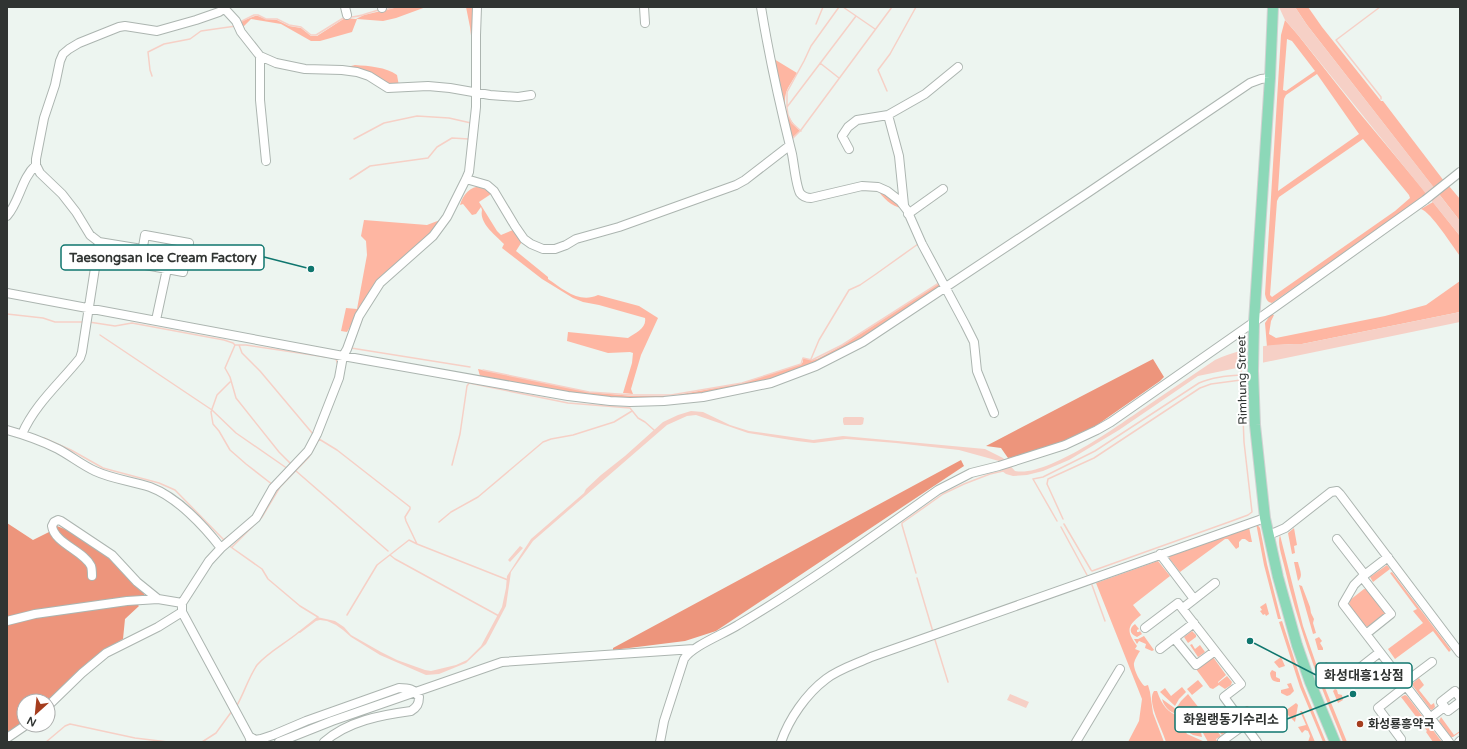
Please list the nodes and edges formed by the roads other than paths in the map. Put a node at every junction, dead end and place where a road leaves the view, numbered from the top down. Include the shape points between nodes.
1 (224, 7) edge
2 (478, 7) edge
3 (644, 7) edge
4 (761, 7) edge
5 (1273, 11) edge
6 (645, 23) dead end
7 (260, 56) junction
8 (958, 67) dead end
9 (1270, 78) junction
10 (477, 93) junction
11 (531, 95) dead end
12 (888, 116) junction
13 (789, 146) junction
14 (849, 149) dead end
15 (266, 161) dead end
16 (36, 165) junction
17 (1460, 172) edge
18 (466, 179) junction
19 (943, 190) dead end
20 (904, 206) junction
21 (908, 214) junction
22 (7, 216) edge
23 (100, 242) junction
24 (142, 250) junction
25 (167, 269) junction
26 (946, 287) junction
27 (7, 293) edge
28 (88, 308) junction
29 (156, 320) junction
30 (1254, 322) junction
31 (343, 356) junction
32 (994, 413) dead end
33 (7, 430) edge
34 (23, 432) junction
35 (1265, 518) junction
36 (1269, 535) junction
37 (1337, 539) dead end
38 (225, 545) junction
39 (1160, 554) junction
40 (1388, 557) junction
41 (92, 576) dead end
42 (1364, 576) junction
43 (1215, 583) dead end
44 (158, 599) junction
45 (1194, 599) junction
46 (182, 608) junction
47 (1183, 608) junction
48 (7, 621) edge
49 (1194, 623) junction
50 (1145, 628) dead end
51 (1366, 634) junction
52 (1174, 638) junction
53 (1160, 648) dead end
54 (694, 649) junction
55 (1215, 651) junction
56 (1380, 652) junction
57 (1460, 653) edge
58 (1432, 662) dead end
59 (1361, 667) dead end
60 (1120, 669) dead end
61 (1405, 685) junction
62 (416, 692) junction
63 (56, 698) edge
64 (1460, 698) edge
65 (1460, 702) edge
66 (1444, 707) junction
67 (1430, 718) junction
68 (1244, 724) junction
69 (16, 732) edge
70 (7, 738) edge
71 (250, 739) edge
72 (1401, 739) dead end
73 (279, 742) edge
74 (324, 742) edge
75 (660, 742) edge
76 (781, 742) edge
77 (1076, 742) edge
78 (1222, 742) edge
79 (1258, 742) edge
80 (1335, 742) edge
81 (1449, 742) edge

1 - 7 street
1 - 16 street via 219,12 157,31 119,27 68,49 60,61 44,118
2 - 10 street
3 - 6 street
4 - 13 street
5 - 9 main road, Rimhung Street
7 - 10 street via 276,63 305,69 357,72 388,88 428,86
7 - 15 street via 260,100
8 - 12 street via 925,94
9 - 26 street via 1250,83
9 - 30 main road, Rimhung Street
10 - 11 street via 518,97
10 - 18 street via 473,142
12 - 14 street via 857,120 848,127 842,136
12 - 20 street via 899,156
13 - 18 street via 736,185 619,227 576,239 566,246 555,249 543,249 524,239 490,188
13 - 20 street via 798,187 806,198 870,186 887,191
16 - 22 street via 30,171 12,211
16 - 23 street via 40,173 76,212 90,235
17 - 30 street via 1425,200
18 - 31 street via 447,217 433,236 376,288 359,316
19 - 21 street
20 - 21 street
21 - 26 street
23 - 24 street
23 - 28 street
24 - 25 street via 140,264
24 - 25 street via 145,234 189,243 183,272
25 - 29 street
26 - 31 street via 863,342 816,366 771,383 702,397 664,401 610,401 568,396
26 - 32 street via 974,342 977,371
27 - 28 street
28 - 29 street
28 - 34 street via 80,358 47,395
29 - 31 street
30 - 35 main road, Rimhung Street via 1256,425
30 - 54 street via 1097,430 1065,445 971,473 938,490 814,577 738,625
31 - 38 street via 339,378 308,451 272,488 256,518
33 - 34 street
34 - 38 street via 94,471 152,488 172,499
35 - 36 main road, Rimhung Street
35 - 39 street
36 - 40 street via 1282,530 1332,492 1337,491
36 - 80 main road, Rimhung Street via 1297,645
37 - 42 street
38 - 46 street via 209,561
39 - 45 street
39 - 76 street via 842,669 812,692 790,722
40 - 42 street
40 - 57 street
41 - 44 street via 87,561 55,534 52,526 54,522 61,521 112,555 137,582
42 - 51 street via 1343,604
42 - 51 street via 1391,614
43 - 45 street
44 - 46 street
44 - 48 street via 35,614
45 - 47 street
46 - 63 street via 158,627 106,653
46 - 71 street
47 - 49 street
47 - 50 street via 1178,603
49 - 52 street
49 - 55 street
51 - 56 street
52 - 53 street
52 - 55 street via 1196,665
54 - 62 street via 502,662
54 - 75 street via 684,659
55 - 68 street via 1241,684 1224,697
56 - 59 street
56 - 61 street
58 - 61 street
60 - 77 street
61 - 67 street
61 - 72 street via 1378,708
62 - 71 street via 399,688 261,739
62 - 73 street
62 - 74 street via 419,703 411,711 360,722
64 - 66 street via 1455,691 1441,702
65 - 66 street via 1448,711
66 - 67 street
67 - 81 street
68 - 78 street
68 - 79 street
69 - 70 street

